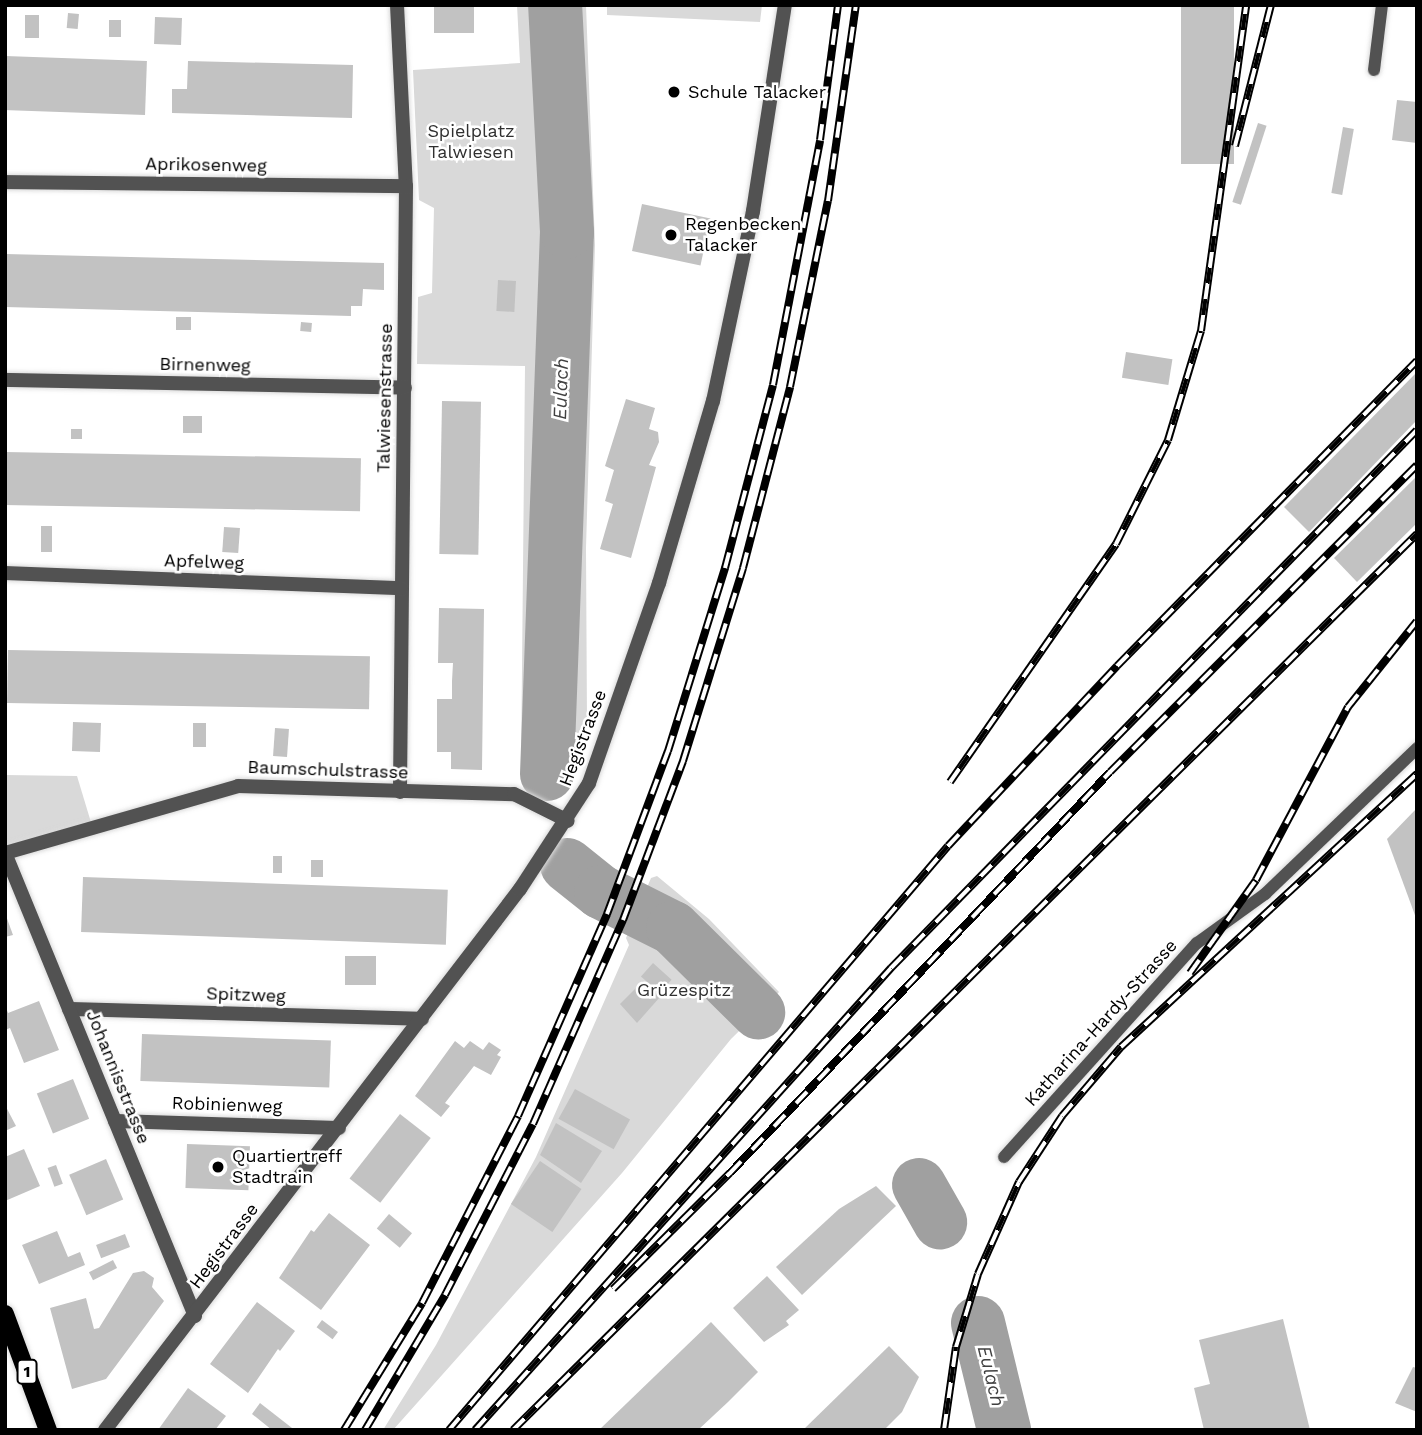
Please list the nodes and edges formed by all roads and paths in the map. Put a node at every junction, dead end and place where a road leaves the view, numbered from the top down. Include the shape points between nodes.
1 (397, 5) edge
2 (786, 5) edge
3 (1382, 5) edge
4 (1374, 70) dead end
5 (5, 182) edge
6 (406, 186) junction
7 (5, 380) edge
8 (405, 388) junction
9 (5, 573) edge
10 (402, 589) junction
11 (1417, 748) edge
12 (401, 792) junction
13 (568, 821) junction
14 (5, 853) edge
15 (69, 1010) junction
16 (422, 1019) junction
17 (115, 1121) junction
18 (339, 1128) junction
19 (1004, 1157) dead end
20 (5, 1314) edge
21 (195, 1316) junction
22 (48, 1430) edge
23 (105, 1430) edge

1 - 6 street, Talwiesenstrasse
2 - 13 street, Hegistrasse via 756,199 713,401 659,583 600,755
3 - 4 lane
5 - 6 street, Aprikosenweg
6 - 8 street, Talwiesenstrasse
7 - 8 street, Birnenweg
8 - 10 street, Talwiesenstrasse
9 - 10 street, Apfelweg
10 - 12 street, Talwiesenstrasse
11 - 19 lane, Katharina-Hardy-Strasse via 1265,894 1197,943
12 - 13 street, Baumschulstrasse via 514,794
12 - 14 street, Baumschulstrasse via 238,786
13 - 16 street, Hegistrasse
14 - 15 street, Johannisstrasse
15 - 16 street, Spitzweg
15 - 17 street, Johannisstrasse
16 - 18 street, Hegistrasse
17 - 18 street, Robinienweg
17 - 21 street, Johannisstrasse
18 - 21 street, Hegistrasse
20 - 22 main road, 1
21 - 23 street, Hegistrasse

